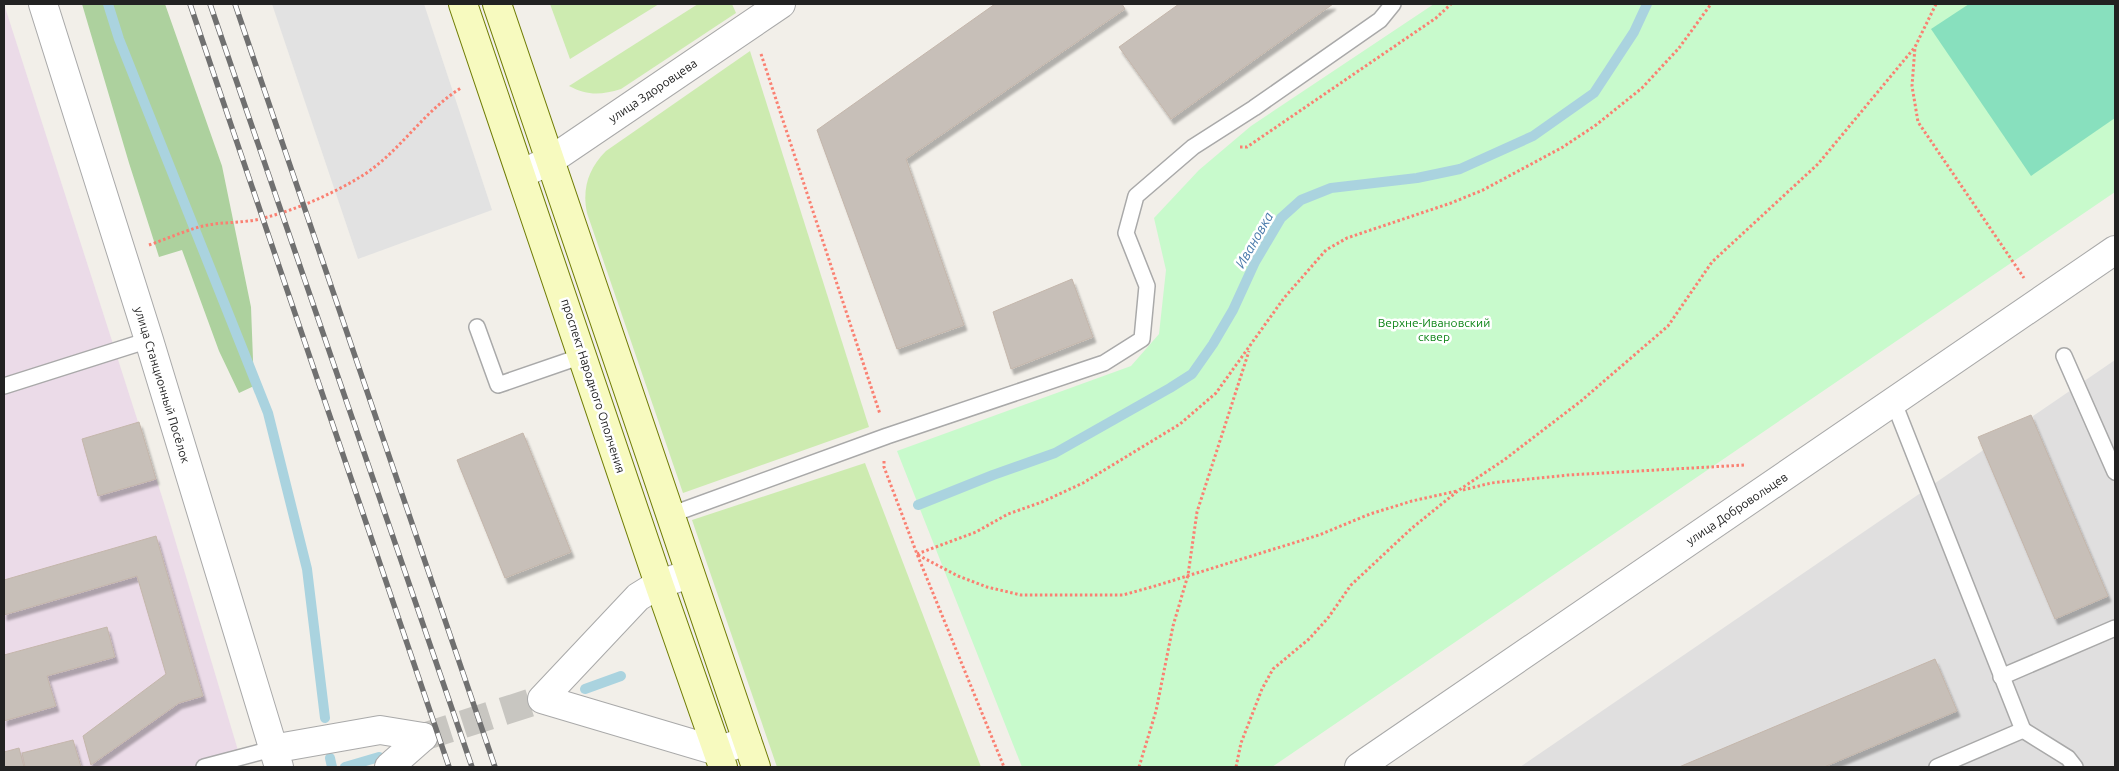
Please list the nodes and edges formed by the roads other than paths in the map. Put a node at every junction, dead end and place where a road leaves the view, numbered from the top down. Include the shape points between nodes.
1 (44, 4) edge
2 (463, 4) edge
3 (497, 4) edge
4 (781, 4) edge
5 (1394, 4) edge
6 (551, 160) junction
7 (521, 174) junction
8 (2115, 250) edge
9 (477, 326) dead end
10 (149, 340) junction
11 (582, 356) junction
12 (2064, 356) dead end
13 (4, 386) edge
14 (1894, 402) junction
15 (2115, 472) edge
16 (670, 515) junction
17 (690, 574) junction
18 (659, 584) junction
19 (2115, 628) edge
20 (2001, 677) junction
21 (2023, 730) junction
22 (747, 742) junction
23 (275, 758) edge
24 (720, 759) edge
25 (204, 767) edge
26 (389, 767) edge
27 (756, 767) edge
28 (1358, 767) edge
29 (1937, 767) edge
30 (2075, 767) edge

1 - 10 street, улица Станционный Посёлок
2 - 7 street, проспект Народного Ополчения
3 - 6 street
4 - 6 street, улица Здоровцева
5 - 16 lane via 1380,20 1193,147 1136,196 1126,233 1147,286 1142,339 1104,363 887,436
6 - 7 street, улица Здоровцева
6 - 16 street
7 - 11 street, проспект Народного Ополчения
8 - 14 street, улица Добровольцев
9 - 11 lane via 498,386
10 - 13 lane
10 - 23 street, улица Станционный Посёлок
11 - 18 street, проспект Народного Ополчения
12 - 15 lane
14 - 20 lane
14 - 28 street, улица Добровольцев
16 - 17 street
17 - 18 street
17 - 22 street
18 - 24 street, проспект Народного Ополчения
18 - 24 street via 638,597 542,699
19 - 20 lane
20 - 21 lane
21 - 29 lane
21 - 30 lane via 2068,758
22 - 24 street
22 - 27 street
23 - 25 lane
23 - 26 street via 380,730 423,737

